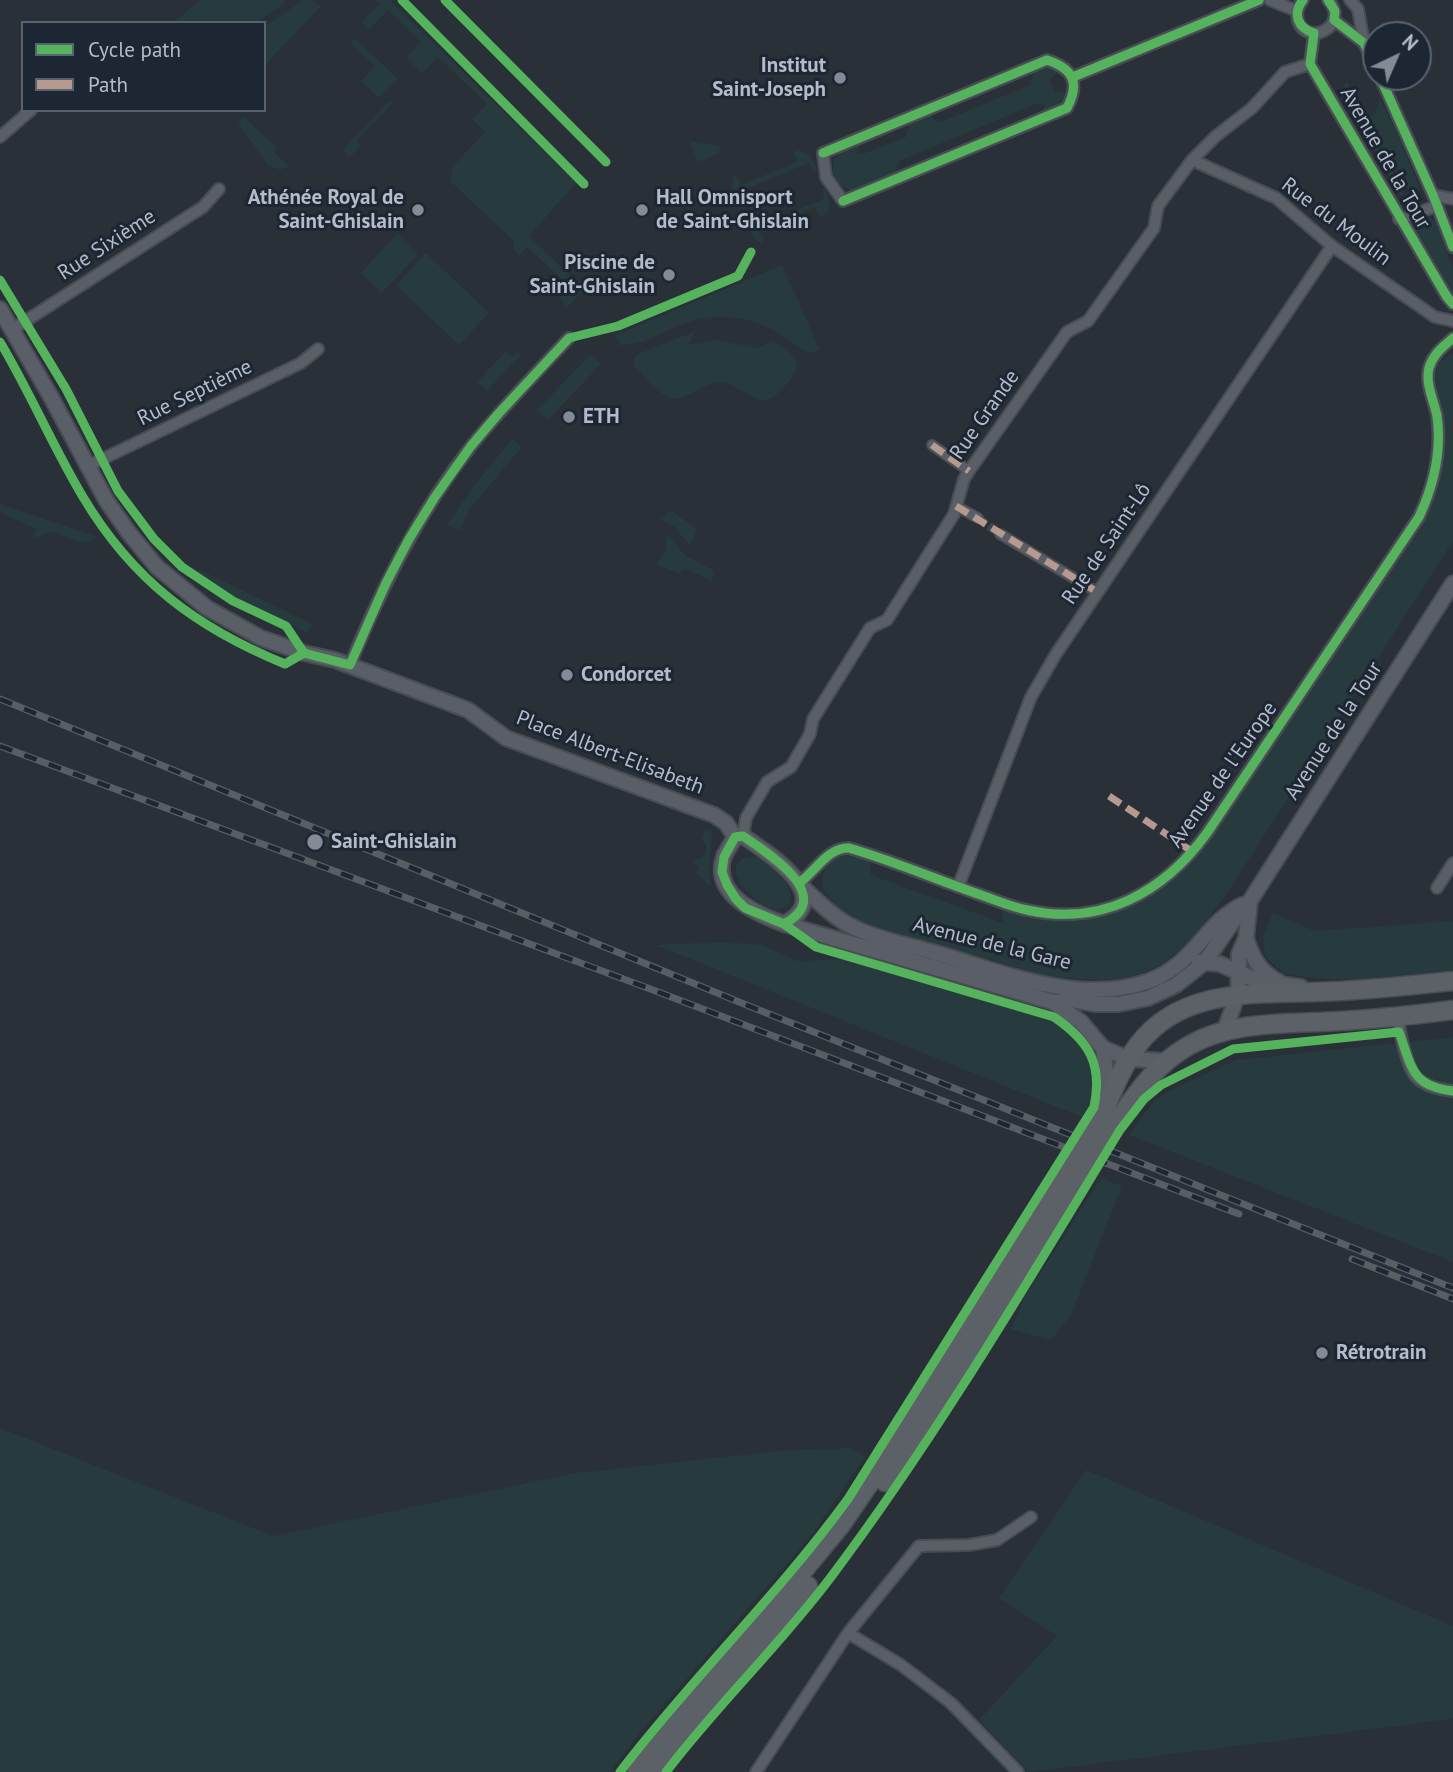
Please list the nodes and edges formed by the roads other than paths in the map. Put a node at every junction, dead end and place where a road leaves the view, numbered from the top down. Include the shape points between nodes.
1 (1258, 0) edge
2 (1270, 0) edge
3 (1303, 0) edge
4 (1328, 0) edge
5 (1354, 5) edge
6 (1297, 11) junction
7 (1334, 15) junction
8 (1314, 33) junction
9 (1362, 35) edge
10 (1362, 41) edge
11 (1310, 64) junction
12 (1073, 78) junction
13 (1386, 91) edge
14 (29, 112) edge
15 (0, 136) edge
16 (1192, 160) junction
17 (219, 189) dead end
18 (1453, 199) edge
19 (1435, 201) junction
20 (1399, 219) junction
21 (1332, 246) junction
22 (1453, 247) edge
23 (1453, 304) edge
24 (0, 309) edge
25 (1453, 321) edge
26 (13, 329) junction
27 (569, 338) dead end
28 (1453, 338) edge
29 (317, 349) dead end
30 (932, 445) dead end
31 (86, 467) junction
32 (969, 471) junction
33 (956, 506) junction
34 (978, 518) tunnel mouth
35 (1000, 534) tunnel mouth
36 (1453, 583) edge
37 (1097, 592) junction
38 (350, 665) junction
39 (739, 837) junction
40 (1453, 863) edge
41 (800, 884) junction
42 (958, 887) junction
43 (1437, 888) dead end
44 (1250, 901) junction
45 (784, 924) junction
46 (1246, 938) junction
47 (1184, 960) junction
48 (1205, 962) junction
49 (1240, 974) junction
50 (1453, 981) edge
51 (1283, 984) junction
52 (1324, 992) junction
53 (1238, 994) junction
54 (1053, 1002) junction
55 (1107, 1005) junction
56 (1453, 1010) edge
57 (1398, 1016) junction
58 (1224, 1032) junction
59 (1098, 1042) junction
60 (1129, 1059) junction
61 (1166, 1061) junction
62 (1453, 1091) edge
63 (1111, 1110) junction
64 (937, 1392) junction
65 (1031, 1517) dead end
66 (848, 1633) junction
67 (637, 1772) edge
68 (653, 1772) edge
69 (756, 1772) edge
70 (1018, 1772) edge

1 - 12 street
2 - 6 street
3 - 6 street
4 - 7 street
5 - 7 street
5 - 9 street
6 - 8 street via 1301,26
7 - 8 street via 1330,27
7 - 10 street
8 - 11 street
11 - 16 street, Rue Grande via 1285,72
11 - 20 street, Avenue de la Tour
12 - 12 street via 1074,94 1067,108 843,201 826,177 823,153 1047,60 1062,65
13 - 19 street, Avenue de la Tour
14 - 15 street
16 - 21 street, Rue du Moulin via 1276,198
16 - 32 street, Rue Grande via 1158,206 1154,228 1088,321 1067,332
17 - 26 street, Rue Sixième via 203,207
18 - 19 street
19 - 20 street, Avenue de la Tour
19 - 22 street, Avenue de la Tour
20 - 23 street, Avenue de la Tour
21 - 25 street, Rue du Moulin via 1436,317
21 - 37 street, Rue de Saint-Lô
24 - 26 street, Place Albert-Elisabeth
26 - 31 street, Place Albert-Elisabeth
27 - 38 street via 471,446 435,497 386,583
28 - 42 street, Avenue de l'Europe via 1437,352 1429,368 1439,449 1429,496 1419,517 1183,864 1147,891 1088,912 1025,910
29 - 31 street, Rue Septième via 301,363
30 - 32 street
31 - 38 street, Place Albert-Elisabeth via 146,554 190,596 261,638
32 - 33 street, Rue Grande
33 - 34 street
33 - 39 street, Rue Grande via 887,620 870,628 813,719 810,734 791,767 767,782
35 - 37 street
36 - 44 street, Avenue de la Tour
37 - 42 street, Rue de Saint-Lô via 1031,697
38 - 39 street, Place Albert-Elisabeth via 475,713 506,738 714,815
39 - 41 street, Place Albert-Elisabeth via 776,859
39 - 45 street, Avenue de la Gare via 724,857 722,872 727,886 745,908
40 - 43 street
41 - 42 street, Avenue de l'Europe via 843,848
41 - 45 street via 804,904 796,918
41 - 47 street, Avenue de la Gare via 853,928 1046,984 1123,988 1151,981
44 - 46 street, Avenue de la Tour
44 - 47 street, Avenue de la Tour via 1228,912
44 - 48 street, Avenue de la Tour
45 - 54 street, Avenue de la Gare
46 - 49 street, Avenue de la Tour via 1239,954
46 - 51 street via 1262,971
47 - 48 street
48 - 49 street
48 - 55 street, Avenue de la Gare via 1161,992
49 - 51 street
49 - 53 street, Avenue de la Tour
50 - 52 main road
51 - 52 street
52 - 53 main road
53 - 58 street, Avenue de la Tour
53 - 60 main road via 1204,1000 1178,1012 1146,1036
54 - 55 street, Avenue de la Gare
54 - 59 street, Avenue de la Gare via 1075,1016
55 - 59 street via 1097,1018
56 - 57 main road
57 - 58 main road
57 - 62 street via 1415,1076 1435,1089
58 - 61 main road via 1189,1045
59 - 60 street, Avenue de la Gare
59 - 63 street
60 - 61 street, Avenue de la Gare
60 - 63 main road
61 - 63 main road
63 - 64 main road, bridge
64 - 67 main road via 841,1525
64 - 68 main road via 829,1559
65 - 66 street via 997,1540 919,1546
66 - 69 street
66 - 70 street via 951,1703

